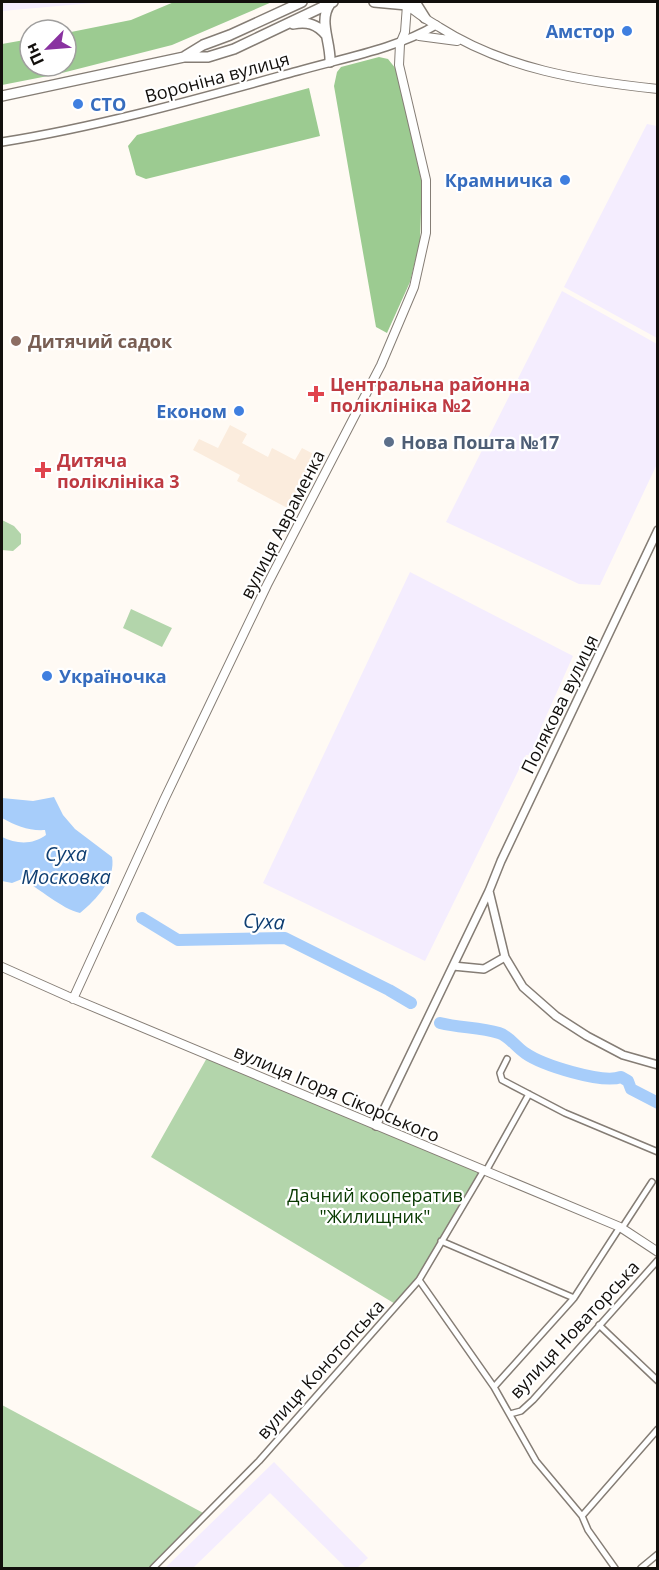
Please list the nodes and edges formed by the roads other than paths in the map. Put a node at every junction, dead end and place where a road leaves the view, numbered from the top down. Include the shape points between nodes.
1 (302, 2) edge
2 (332, 2) edge
3 (374, 2) edge
4 (408, 3) edge
5 (425, 18) joint
6 (436, 25) junction
7 (284, 26) junction
8 (419, 36) junction
9 (327, 37) junction
10 (400, 44) junction
11 (467, 44) junction
12 (184, 57) junction
13 (330, 62) junction
14 (657, 89) edge
15 (2, 96) edge
16 (2, 142) edge
17 (657, 530) edge
18 (489, 891) junction
19 (505, 957) junction
20 (453, 966) junction
21 (2, 967) edge
22 (73, 999) junction
23 (507, 1059) dead end
24 (657, 1065) edge
25 (529, 1094) junction
26 (376, 1126) junction
27 (657, 1152) edge
28 (485, 1170) junction
29 (652, 1182) dead end
30 (621, 1228) junction
31 (441, 1241) junction
32 (657, 1252) edge
33 (657, 1260) edge
34 (419, 1280) junction
35 (574, 1298) junction
36 (599, 1325) junction
37 (657, 1381) edge
38 (494, 1387) junction
39 (510, 1414) junction
40 (657, 1429) edge
41 (582, 1516) junction
42 (657, 1554) edge
43 (153, 1569) edge
44 (615, 1569) edge
45 (641, 1569) edge

1 - 12 highway
2 - 7 highway
2 - 9 highway via 324,15
3 - 4 highway
4 - 5 highway
4 - 10 main road, вулиця Авраменка
5 - 6 main road
6 - 8 street, Вороніна вулиця
6 - 11 main road
7 - 9 highway via 310,23
7 - 12 highway via 234,49 208,57
8 - 10 street, Вороніна вулиця
8 - 11 main road
9 - 13 highway
10 - 13 street, Вороніна вулиця
10 - 22 main road, вулиця Авраменка via 399,64 426,180 426,233 414,287 381,365 267,585 174,779
11 - 14 main road via 532,69 584,81
12 - 15 highway
13 - 16 street, Вороніна вулиця via 170,107 61,133
17 - 18 street, Полякова вулиця
18 - 19 street
18 - 20 street, Полякова вулиця
19 - 20 street via 484,969
19 - 24 street via 523,987 556,1016 623,1055
20 - 26 street, Полякова вулиця
21 - 22 main road, вулиця Ігоря Сікорського
22 - 26 main road, вулиця Ігоря Сікорського
23 - 25 street via 500,1077
25 - 27 street
25 - 28 street, вулиця Конотопська
26 - 28 main road, вулиця Ігоря Сікорського
28 - 30 main road, вулиця Ігоря Сікорського
28 - 31 street, вулиця Конотопська
29 - 30 street, вулиця Новаторська
30 - 32 main road, вулиця Ігоря Сікорського
30 - 35 street, вулиця Новаторська
31 - 34 street, вулиця Конотопська
31 - 35 street
33 - 36 street, вулиця Новаторська
34 - 38 street
34 - 43 street, вулиця Конотопська via 259,1461
35 - 38 street, вулиця Новаторська
36 - 37 street
36 - 39 street, вулиця Новаторська via 522,1411
38 - 39 street
39 - 41 street via 536,1461
40 - 41 street
41 - 44 street
42 - 45 street

